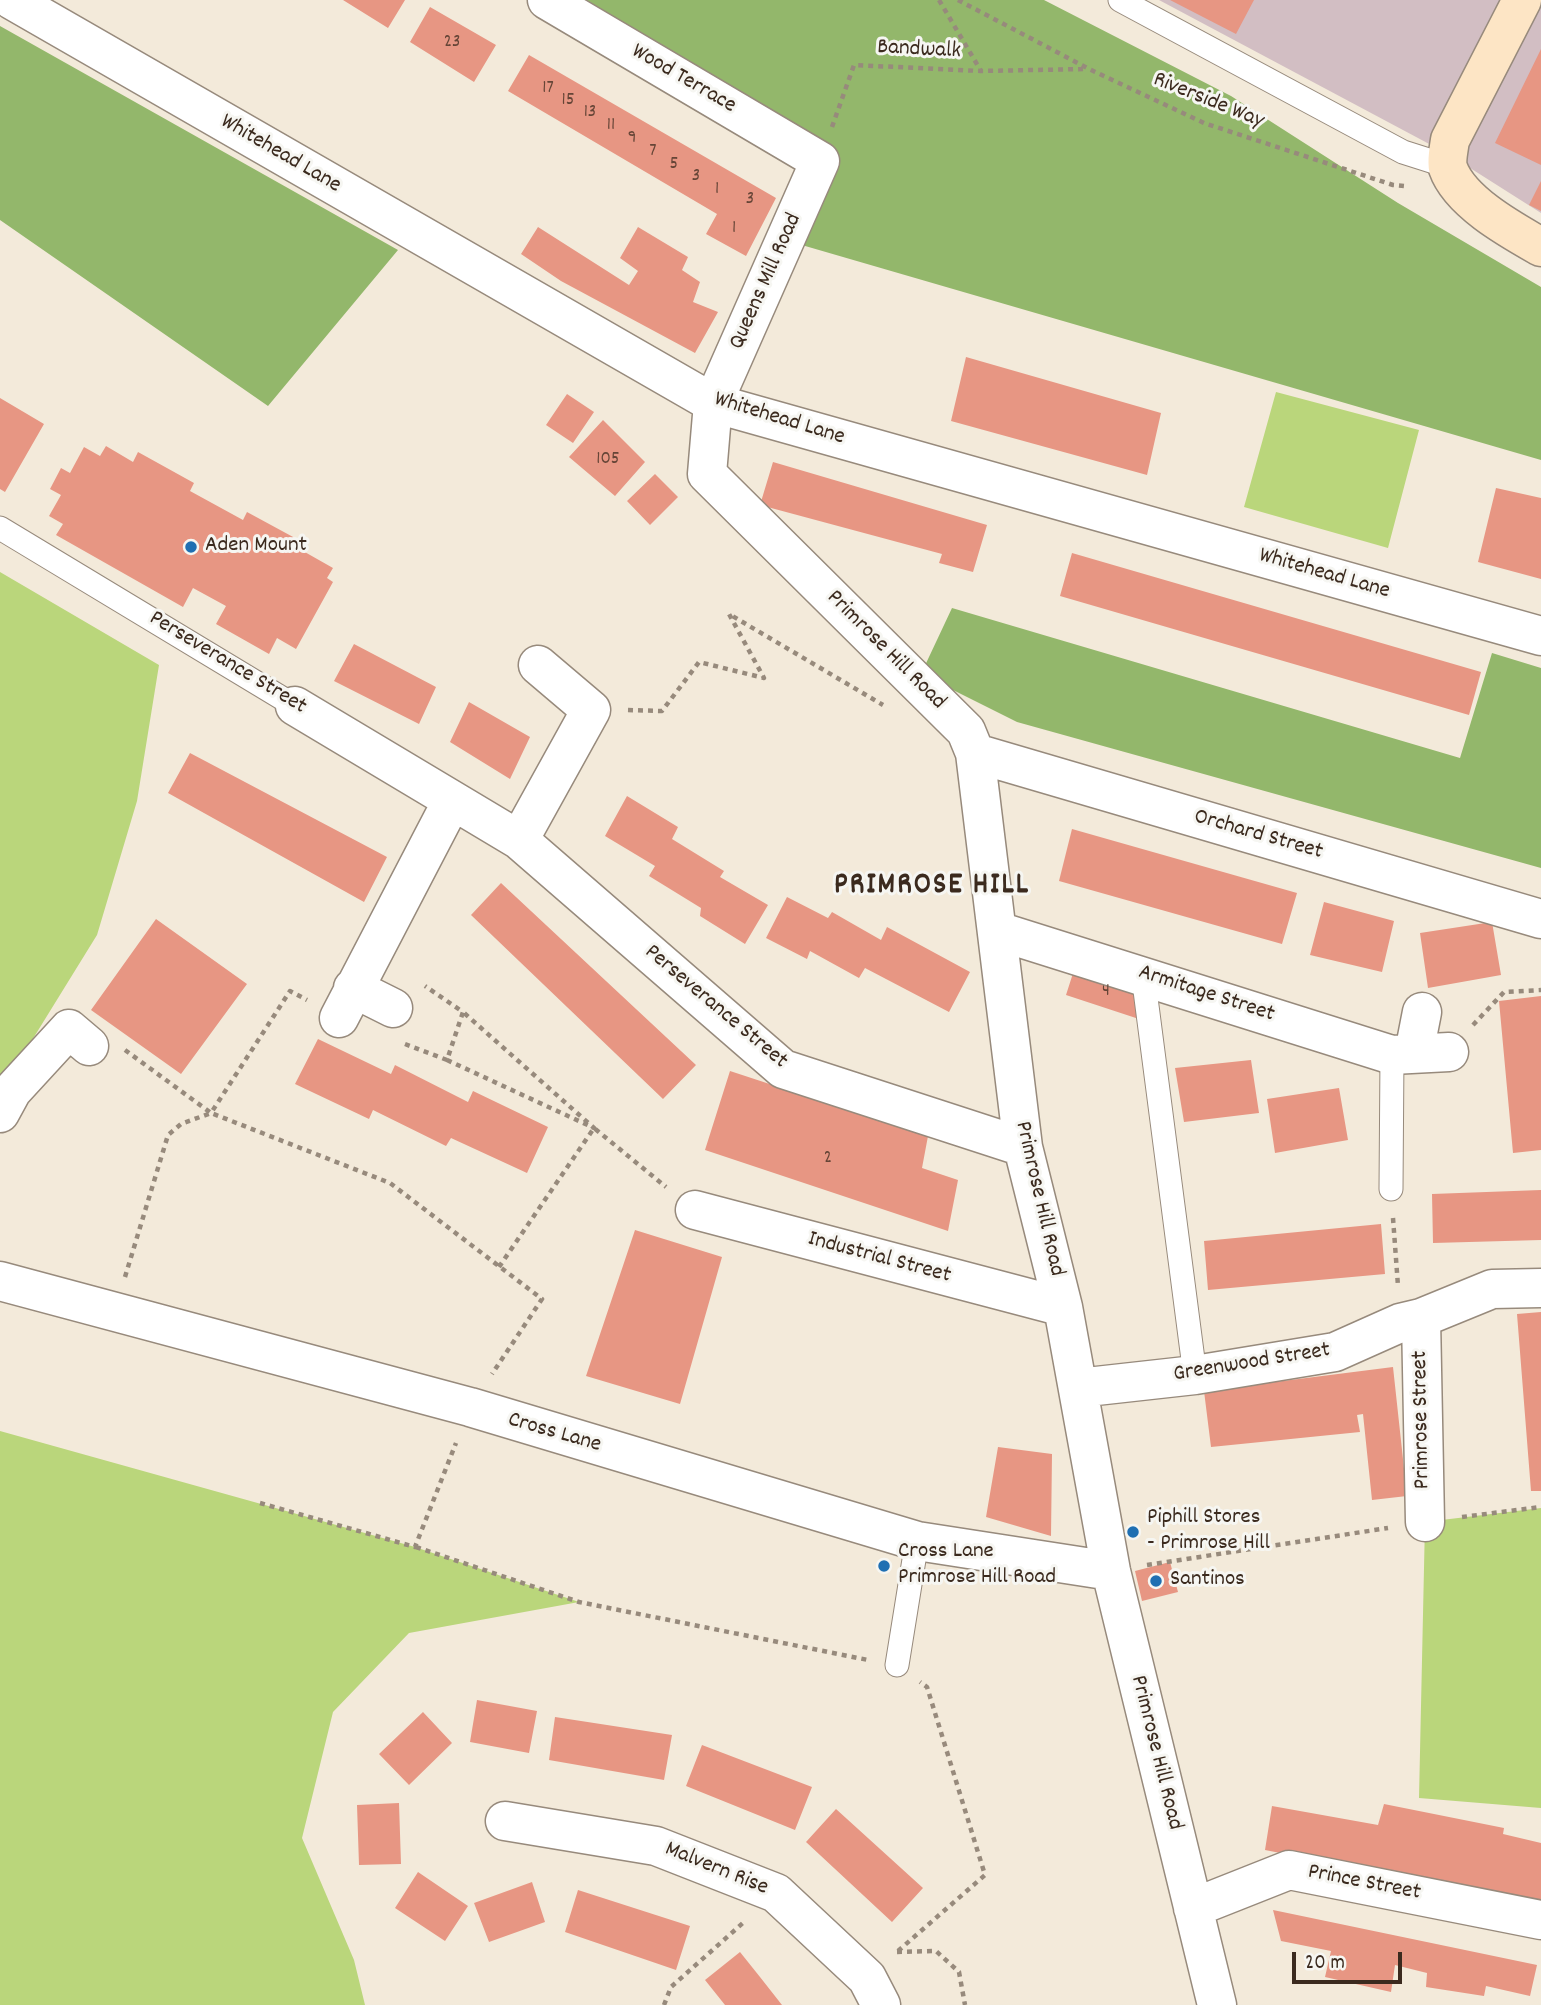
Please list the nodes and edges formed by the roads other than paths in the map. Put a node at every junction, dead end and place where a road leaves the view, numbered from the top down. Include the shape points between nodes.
1 (12, 0) edge
2 (547, 0) edge
3 (1120, 0) edge
4 (1522, 0) edge
5 (820, 161) joint
6 (1454, 177) junction
7 (1541, 247) edge
8 (713, 403) junction
9 (0, 528) edge
10 (1541, 636) edge
11 (538, 665) dead end
12 (295, 706) joint
13 (975, 753) junction
14 (453, 801) junction
15 (519, 840) junction
16 (1541, 919) edge
17 (998, 931) junction
18 (1143, 975) junction
19 (393, 1008) dead end
20 (1422, 1012) dead end
21 (89, 1046) road end
22 (1418, 1053) junction
23 (0, 1113) edge
24 (1023, 1147) junction
25 (1391, 1189) road end
26 (695, 1210) road end
27 (0, 1281) edge
28 (1541, 1289) edge
29 (1063, 1307) junction
30 (1411, 1320) junction
31 (1195, 1375) junction
32 (1077, 1388) junction
33 (1425, 1522) road end
34 (917, 1542) junction
35 (1111, 1571) junction
36 (897, 1665) road end
37 (505, 1821) dead end
38 (1192, 1908) junction
39 (1541, 1920) edge
40 (874, 1992) edge
41 (1217, 2005) edge

1 - 8 street, Whitehead Lane
2 - 5 street, Wood Terrace
3 - 6 lane
4 - 6 street via 1450,140
5 - 8 street, Queens Mill Road
6 - 7 street via 1503,225
8 - 10 street, Whitehead Lane
8 - 13 street, Primrose Hill Road via 707,474 966,731
9 - 12 lane, Perseverance Street
11 - 15 street via 592,710
12 - 14 street, Perseverance Street
13 - 16 street, Orchard Street
13 - 17 street, Primrose Hill Road
14 - 15 street, Perseverance Street
14 - 19 street via 346,1003
15 - 24 street, Perseverance Street via 783,1069
17 - 18 street, Armitage Street
17 - 24 street, Primrose Hill Road
18 - 22 street, Armitage Street
18 - 31 lane
20 - 22 street
21 - 23 street via 69,1029 12,1091
22 - 25 lane
24 - 29 street, Primrose Hill Road
26 - 29 street, Industrial Street
27 - 34 street, Cross Lane via 470,1407
28 - 30 street, Greenwood Street via 1492,1289
29 - 32 street, Primrose Hill Road
30 - 31 street, Greenwood Street via 1335,1352
30 - 33 street, Primrose Street
31 - 32 street, Greenwood Street
32 - 35 street, Primrose Hill Road
34 - 35 street, Cross Lane
34 - 36 lane
35 - 38 street, Primrose Hill Road
37 - 40 street, Malvern Rise via 656,1846 776,1893
38 - 39 street, Prince Street via 1289,1870
38 - 41 street, Primrose Hill Road

